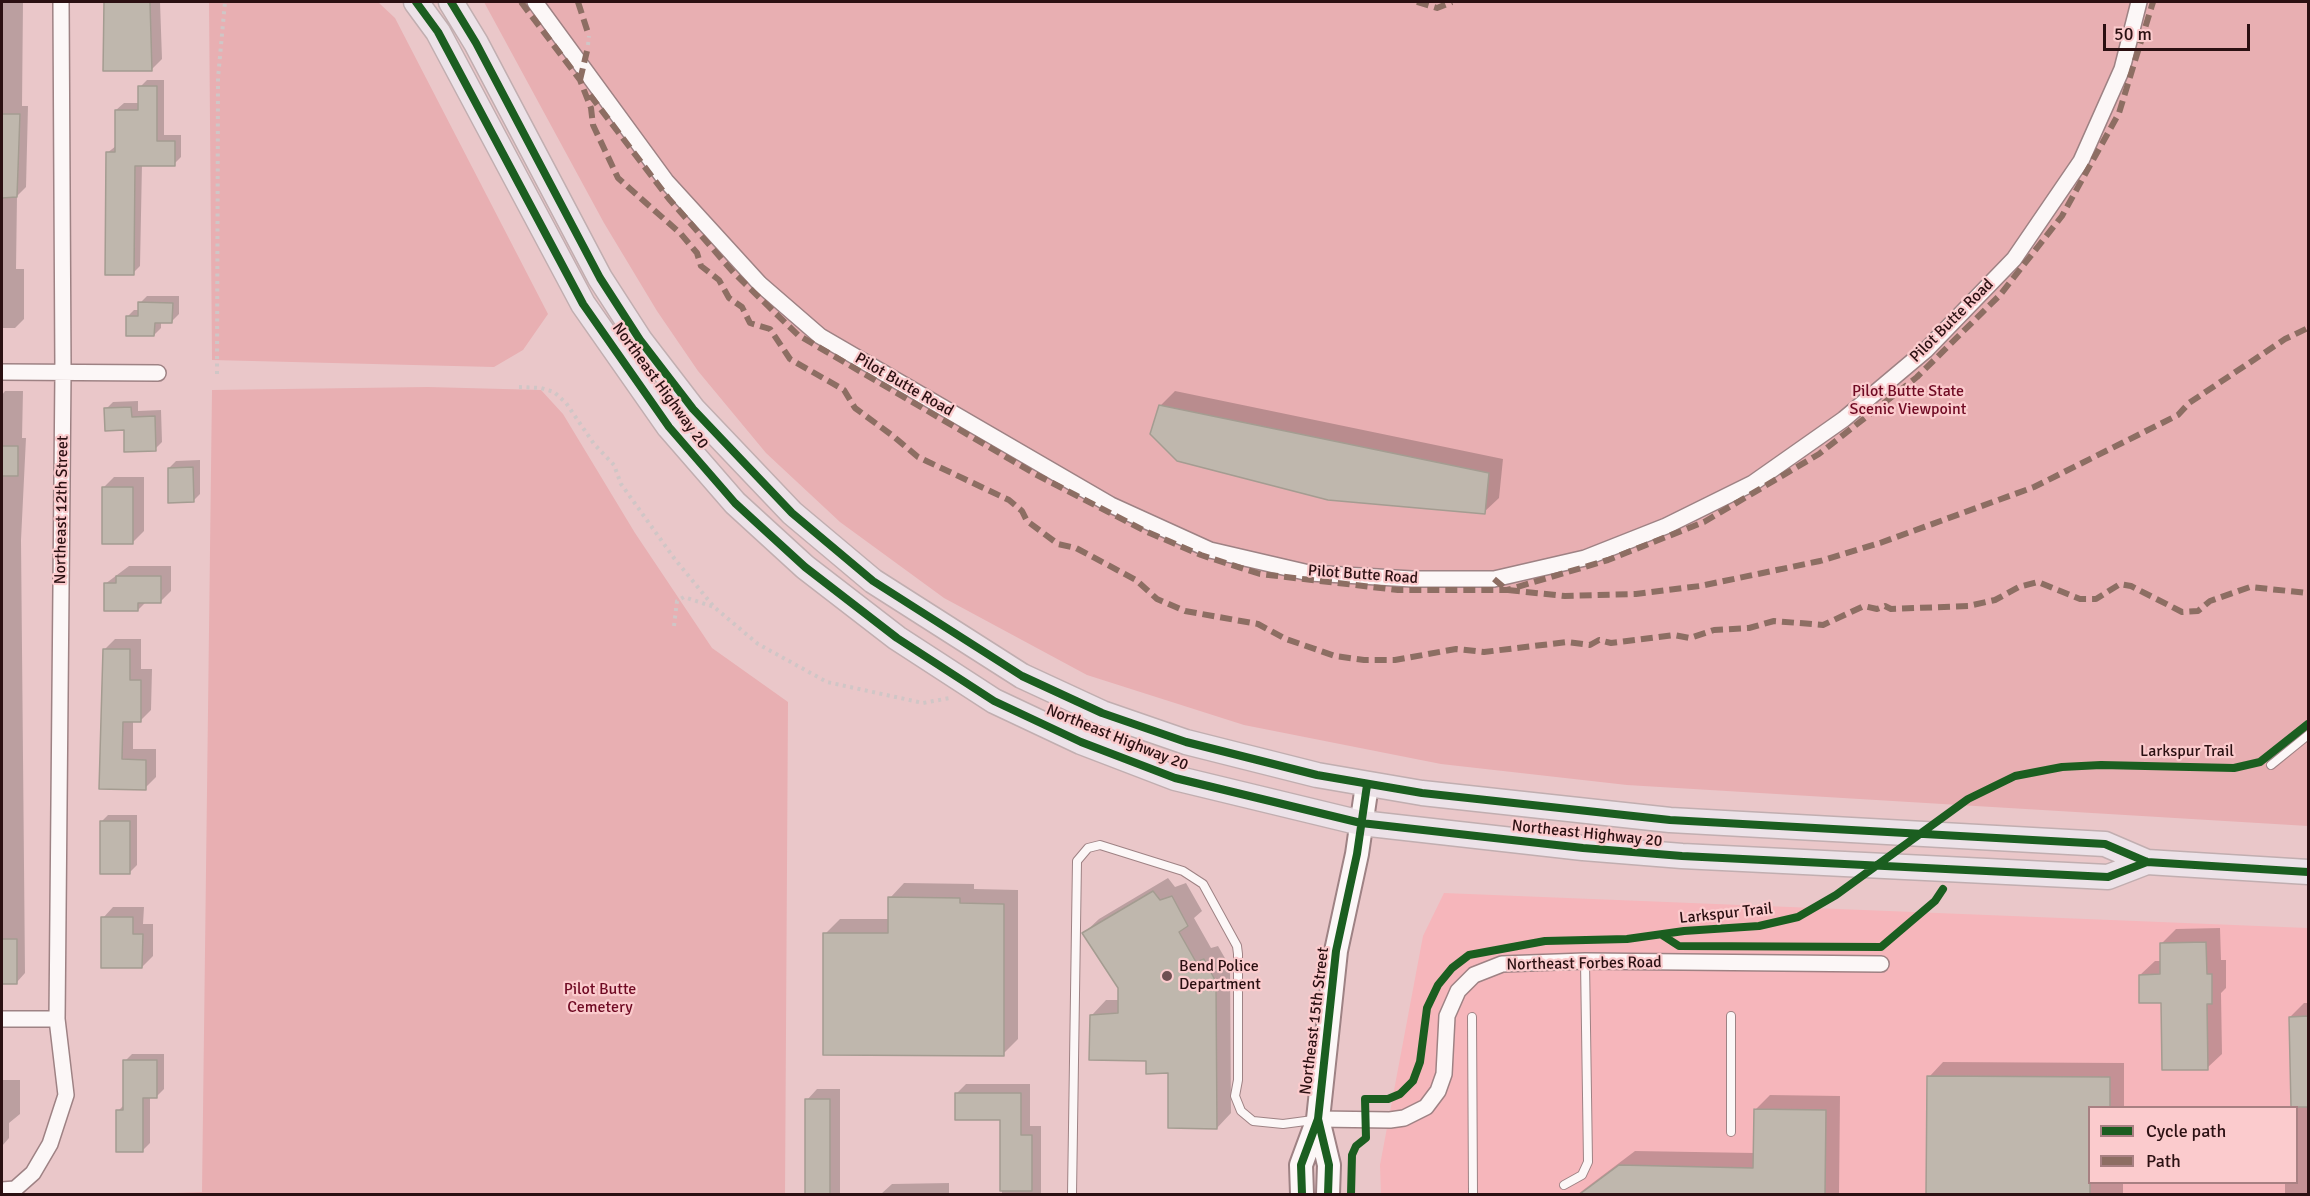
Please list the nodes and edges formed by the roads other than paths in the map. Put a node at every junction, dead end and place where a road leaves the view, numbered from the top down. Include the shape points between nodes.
1 (61, 2) edge
2 (416, 2) edge
3 (451, 2) edge
4 (534, 2) edge
5 (2139, 2) edge
6 (2, 372) edge
7 (63, 372) junction
8 (158, 373) dead end
9 (2308, 735) edge
10 (2271, 765) dead end
11 (1367, 785) junction
12 (1361, 823) junction
13 (2147, 862) junction
14 (2308, 872) edge
15 (1585, 961) junction
16 (1881, 964) dead end
17 (1731, 1016) dead end
18 (1472, 1017) dead end
19 (2, 1019) edge
20 (57, 1019) junction
21 (1318, 1119) junction
22 (1731, 1132) dead end
23 (1564, 1185) dead end
24 (2, 1190) edge
25 (1072, 1194) edge
26 (1302, 1194) edge
27 (1328, 1194) edge
28 (1473, 1194) edge

1 - 7 street, Northeast 12th Street
2 - 12 main road, Northeast Highway 20 via 438,32 590,313 669,427 735,503 805,567 897,638 994,700 1081,742 1174,778
3 - 11 main road, Northeast Highway 20 via 600,278 640,340 693,409 792,513 873,581 1022,676 1102,713 1186,742
4 - 5 street, Pilot Butte Road via 666,181 760,284 820,336 1111,505 1210,550 1309,573 1412,579 1494,579 1585,558 1666,526 1753,483 1844,419 1926,350 2014,259 2081,161 2122,69
6 - 7 street
7 - 8 street
7 - 20 street, Northeast 12th Street
9 - 10 lane
11 - 12 main road, Northeast 15th Street
11 - 13 main road, Northeast Highway 20 via 1670,820 2105,844
12 - 13 main road, Northeast Highway 20 via 1583,848 2108,878
12 - 21 main road, Northeast 15th Street via 1336,951
13 - 14 main road, Northeast Highway 20
15 - 16 street, Northeast Forbes Road
15 - 21 street, Northeast Forbes Road via 1502,964 1474,975 1458,991 1447,1016 1444,1074 1438,1090 1426,1107 1415,1114 1390,1120
15 - 23 lane via 1588,1162 1582,1175
17 - 22 lane
18 - 28 lane
19 - 20 street
20 - 24 street, Northeast 12th Street via 66,1095 50,1144 33,1173 15,1189
21 - 25 lane via 1283,1125 1253,1120 1241,1111 1235,1096 1237,946 1203,884 1162,864 1100,845 1088,848 1077,861
21 - 26 main road, Northeast 15th Street via 1301,1165
21 - 27 main road, Northeast 15th Street via 1329,1165

